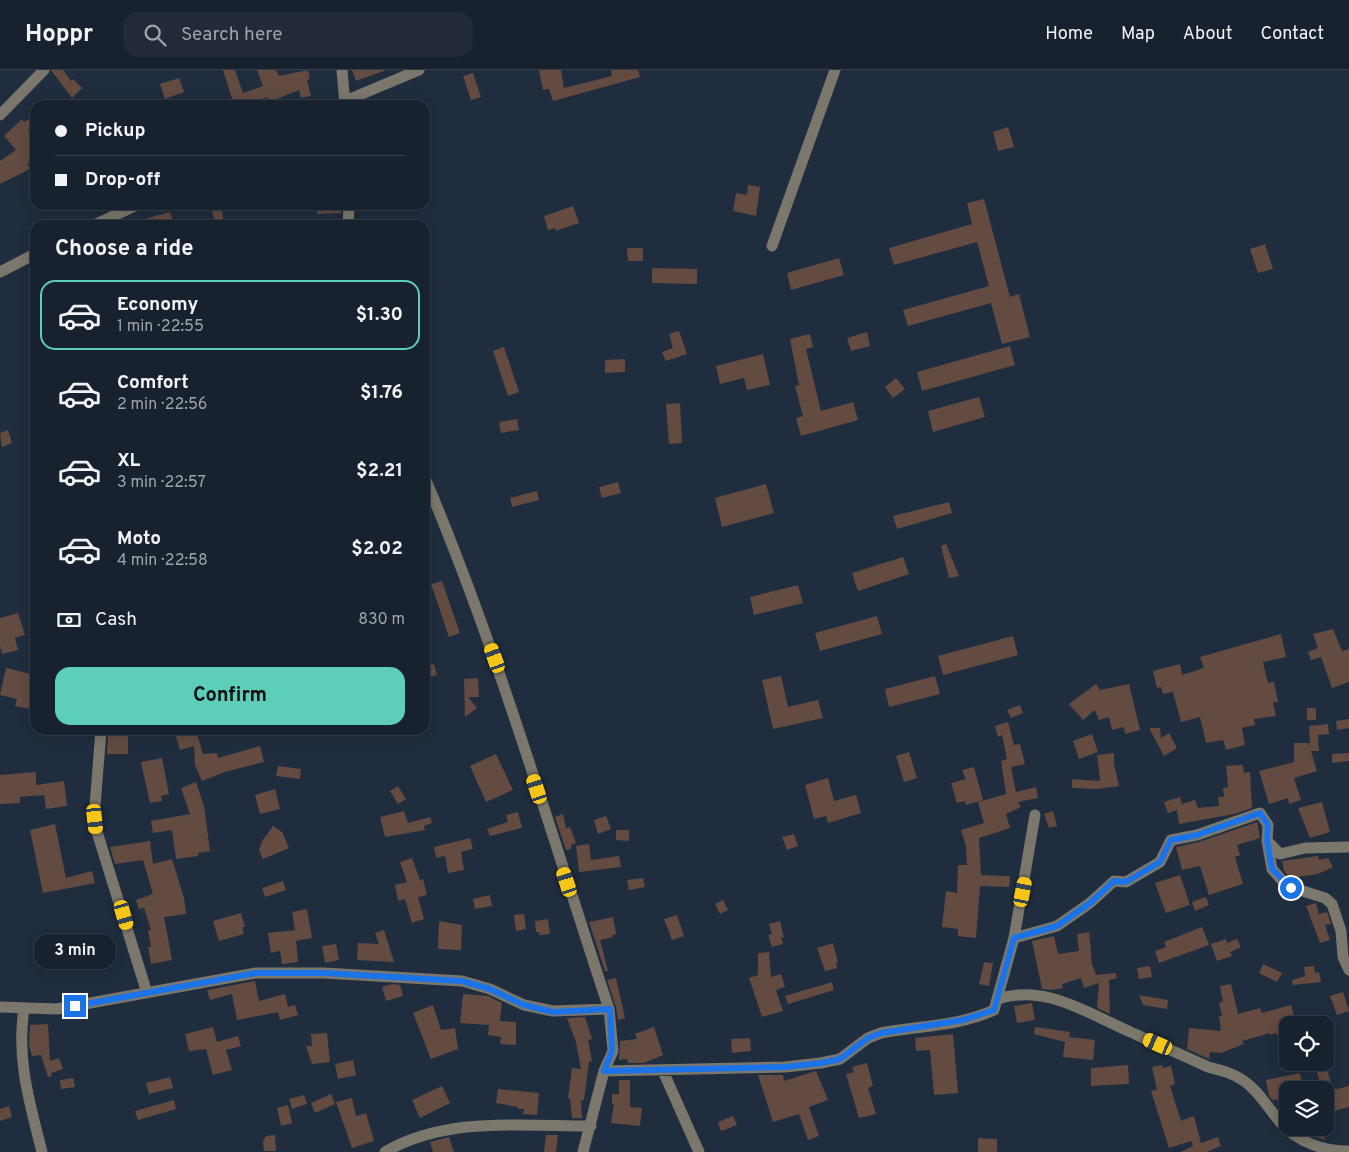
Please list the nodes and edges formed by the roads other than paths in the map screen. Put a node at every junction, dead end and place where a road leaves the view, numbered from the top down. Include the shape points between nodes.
1 (44, 70) edge
2 (342, 70) edge
3 (419, 70) edge
4 (835, 70) edge
5 (345, 100) edge
6 (352, 100) edge
7 (0, 115) edge
8 (126, 210) edge
9 (105, 220) edge
10 (772, 246) dead end
11 (30, 257) edge
12 (0, 272) edge
13 (430, 490) edge
14 (101, 735) edge
15 (1035, 815) dead end
16 (1267, 841) junction
17 (1349, 847) edge
18 (1014, 938) junction
19 (1349, 970) edge
20 (147, 992) junction
21 (998, 999) junction
22 (0, 1007) edge
23 (24, 1009) junction
24 (610, 1009) junction
25 (663, 1070) junction
26 (604, 1071) junction
27 (591, 1126) junction
28 (1343, 1151) edge
29 (42, 1152) edge
30 (385, 1152) edge
31 (584, 1152) edge
32 (699, 1152) edge

1 - 7 street
2 - 5 street
3 - 6 street
4 - 10 street
8 - 9 street
11 - 12 street
13 - 24 street via 495,658
14 - 20 street via 95,806 97,832
15 - 18 street
16 - 17 street via 1280,854 1305,848
16 - 18 street via 1268,825 1260,813 1197,835 1171,840 1160,862 1126,882 1114,881 1057,926
16 - 19 street via 1272,869 1287,886 1325,898 1332,904 1343,957
18 - 21 street
20 - 23 street via 57,1009
20 - 24 street via 256,973 324,973 462,981 490,989 524,1005 553,1012
21 - 25 street via 994,1010 981,1016 881,1033 868,1038 840,1059 785,1067
21 - 28 street via 1030,994 1063,1001 1208,1067 1229,1072 1244,1081 1280,1123 1299,1139 1311,1145
22 - 23 street
23 - 29 street via 20,1034 23,1074
24 - 26 street via 612,1051
25 - 26 street
25 - 32 street
26 - 27 street
27 - 30 street via 470,1126 434,1133
27 - 31 street

